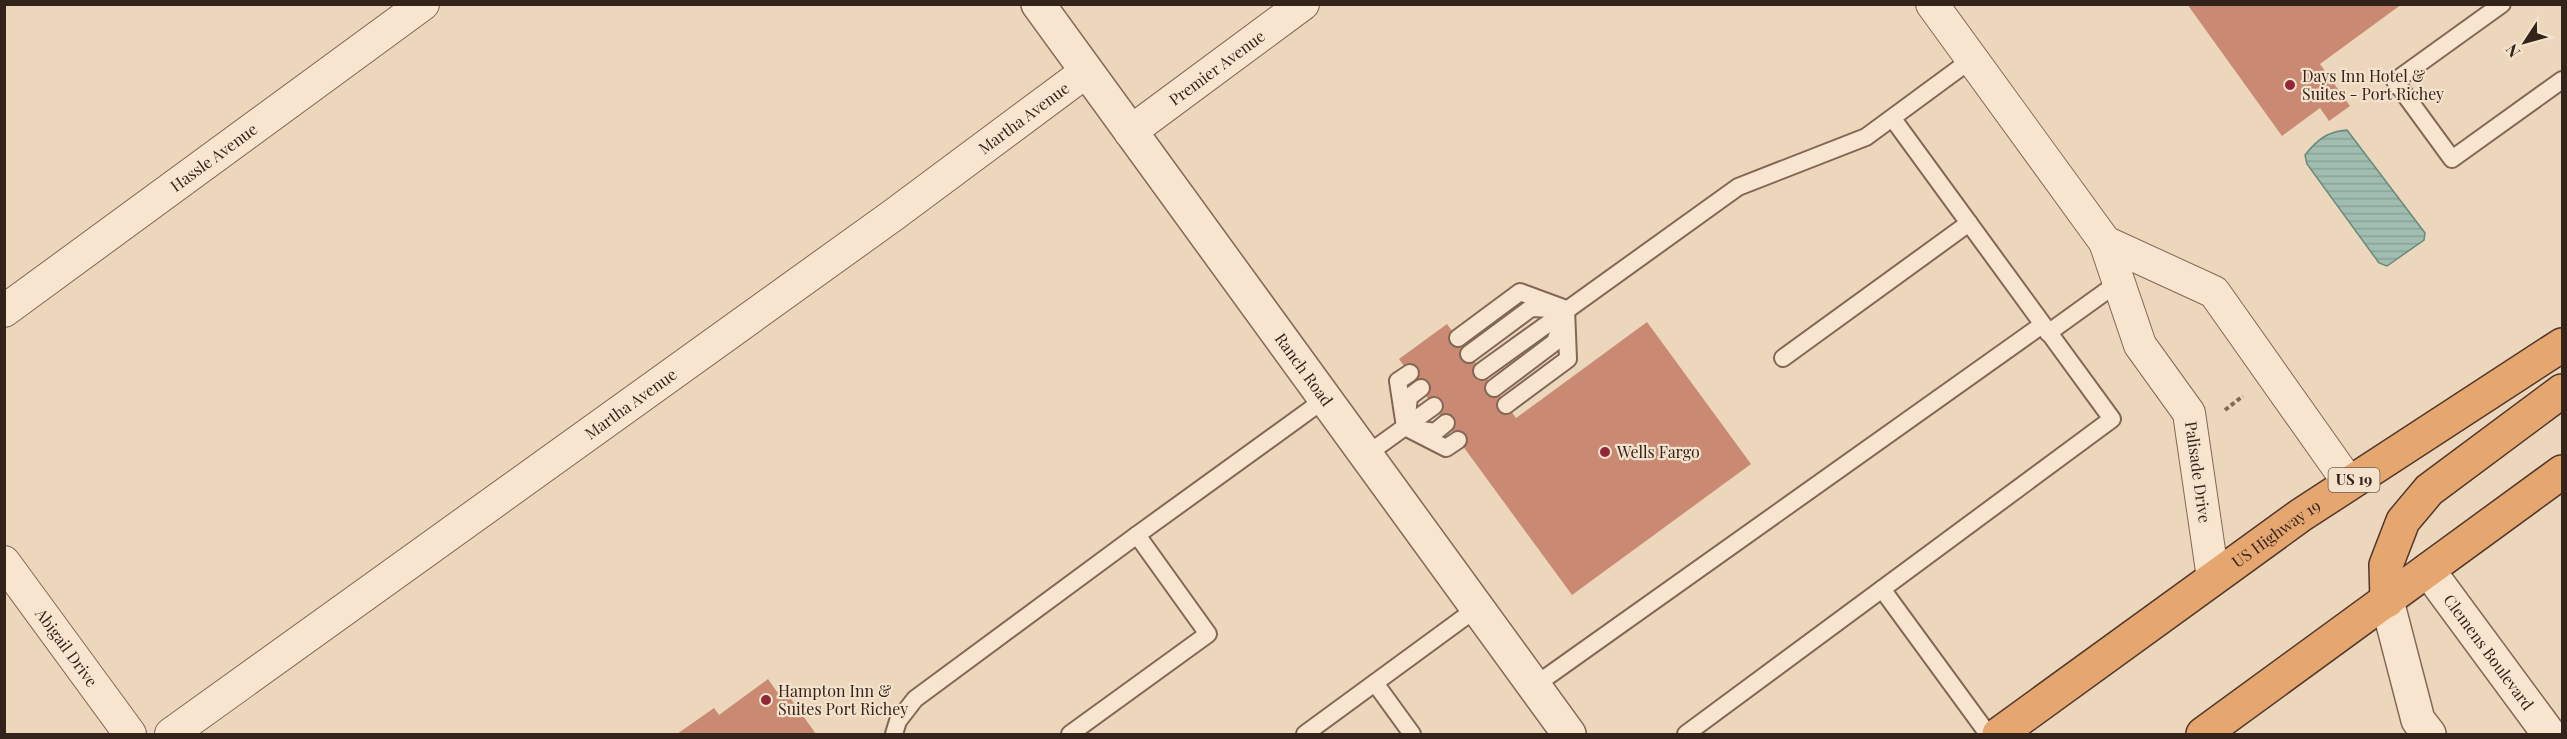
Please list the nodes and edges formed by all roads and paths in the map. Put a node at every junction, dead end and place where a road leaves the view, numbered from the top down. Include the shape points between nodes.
1 (423, 4) edge
2 (1038, 4) edge
3 (1303, 4) edge
4 (1932, 4) edge
5 (2502, 4) edge
6 (1972, 59) junction
7 (1087, 71) junction
8 (2562, 80) edge
9 (1893, 119) junction
10 (1130, 132) junction
11 (1969, 224) junction
12 (2105, 242) junction
13 (2147, 261) junction
14 (2118, 282) junction
15 (1566, 309) junction
16 (4, 311) edge
17 (2045, 329) junction
18 (1458, 338) dead end
19 (2562, 345) edge
20 (1469, 354) dead end
21 (1784, 358) dead end
22 (1482, 371) dead end
23 (1410, 373) dead end
24 (1421, 388) dead end
25 (1494, 388) dead end
26 (2250, 391) dead end
27 (2562, 391) edge
28 (1325, 399) junction
29 (1506, 405) dead end
30 (1434, 406) dead end
31 (2217, 415) dead end
32 (1446, 423) dead end
33 (1405, 427) junction
34 (1458, 440) dead end
35 (1366, 455) junction
36 (2562, 472) edge
37 (2349, 483) junction
38 (1137, 536) junction
39 (4, 562) edge
40 (2428, 570) junction
41 (2213, 578) junction
42 (1882, 589) junction
43 (2387, 601) junction
44 (1477, 608) junction
45 (1375, 683) junction
46 (1534, 686) junction
47 (130, 735) edge
48 (171, 735) edge
49 (894, 735) edge
50 (1070, 735) edge
51 (1305, 735) edge
52 (1412, 735) edge
53 (1569, 735) edge
54 (1686, 735) edge
55 (1988, 735) edge
56 (1999, 735) edge
57 (2203, 735) edge
58 (2429, 735) edge
59 (2549, 735) edge

1 - 16 street, Hassle Avenue
2 - 7 street, Ranch Road
3 - 10 street, Premier Avenue
4 - 6 street, Palisade Drive
5 - 8 lane via 2395,81 2452,159
6 - 9 lane
6 - 12 street, Palisade Drive
7 - 10 street, Ranch Road
7 - 48 street, Martha Avenue
9 - 11 lane
9 - 15 lane via 1866,137 1738,187
10 - 28 street, Ranch Road
11 - 17 lane
11 - 21 lane
12 - 13 street, Palisade Drive
12 - 14 street, Palisade Drive
13 - 14 lane
13 - 37 street, Palisade Drive via 2214,292
14 - 17 lane
14 - 41 street, Palisade Drive via 2140,345 2189,413
15 - 18 lane via 1520,292
15 - 20 lane via 1531,308
15 - 22 lane
15 - 25 lane via 1555,342
15 - 29 lane via 1568,359
17 - 42 lane via 2112,419
17 - 46 lane
19 - 37 highway, US Highway 19 / US 19
23 - 33 lane via 1398,381
24 - 33 lane via 1409,397
26 - 31 path
27 - 43 highway via 2429,490 2403,521 2386,565
28 - 35 street, Ranch Road
28 - 38 lane
30 - 33 lane
32 - 33 lane via 1435,432
33 - 34 lane via 1446,448
33 - 35 lane
35 - 44 street, Ranch Road
36 - 40 highway
37 - 41 highway, US Highway 19 / US 19
38 - 49 lane via 915,699 898,720
38 - 50 lane via 1208,634
39 - 47 street, Abigail Drive
40 - 43 highway
40 - 59 street, Clemens Boulevard
41 - 56 highway, US Highway 19 / US 19
42 - 54 lane
42 - 55 lane
43 - 57 highway
43 - 58 street via 2418,720
44 - 45 lane
44 - 46 street, Ranch Road
45 - 51 lane
45 - 52 lane
46 - 53 street, Ranch Road

